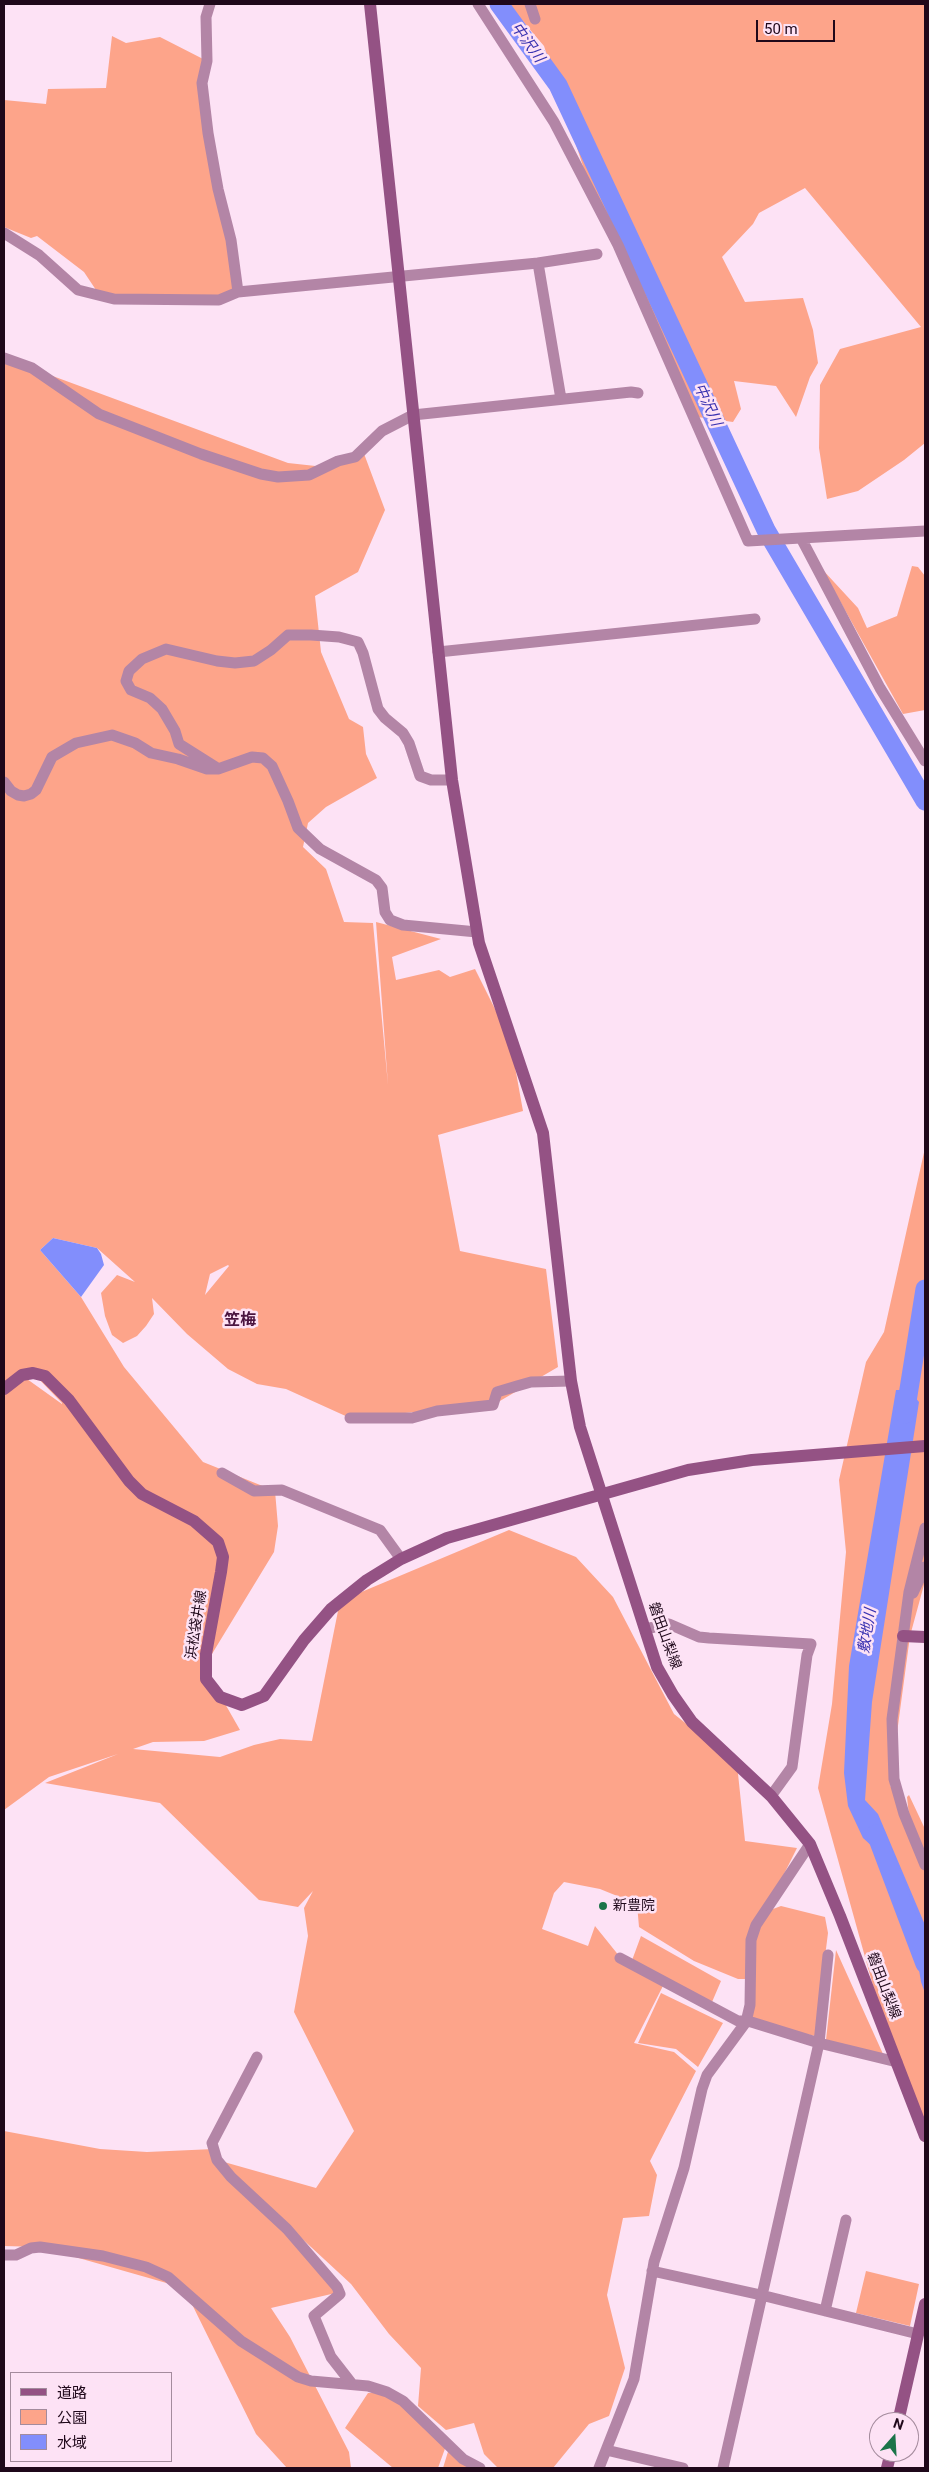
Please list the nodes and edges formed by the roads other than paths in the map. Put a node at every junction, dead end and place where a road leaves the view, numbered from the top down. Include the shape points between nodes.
1 (210, 4) edge
2 (370, 4) edge
3 (478, 4) edge
4 (530, 4) edge
5 (535, 19) dead end
6 (4, 233) edge
7 (597, 254) dead end
8 (538, 263) junction
9 (398, 275) junction
10 (238, 292) junction
11 (4, 358) edge
12 (638, 393) dead end
13 (561, 399) junction
14 (413, 415) junction
15 (925, 531) edge
16 (798, 538) junction
17 (755, 619) dead end
18 (438, 652) junction
19 (925, 761) edge
20 (218, 769) junction
21 (452, 780) junction
22 (4, 782) edge
23 (477, 932) junction
24 (571, 1381) junction
25 (4, 1389) edge
26 (350, 1418) dead end
27 (925, 1446) edge
28 (222, 1473) dead end
29 (600, 1494) junction
30 (925, 1528) edge
31 (401, 1559) junction
32 (925, 1567) edge
33 (907, 1606) junction
34 (644, 1629) junction
35 (903, 1636) junction
36 (925, 1637) edge
37 (771, 1796) junction
38 (810, 1844) junction
39 (925, 1865) edge
40 (828, 1955) dead end
41 (620, 1958) dead end
42 (746, 2022) junction
43 (819, 2043) junction
44 (257, 2057) dead end
45 (897, 2062) junction
46 (925, 2136) edge
47 (846, 2220) dead end
48 (4, 2256) edge
49 (652, 2271) junction
50 (761, 2295) junction
51 (925, 2304) edge
52 (825, 2311) junction
53 (921, 2333) edge
54 (352, 2384) junction
55 (901, 2412) edge
56 (606, 2450) junction
57 (480, 2468) edge
58 (600, 2468) edge
59 (683, 2468) edge
60 (723, 2468) edge

1 - 10 street via 206,17 207,62 202,83 208,133 231,240
2 - 9 main road, 磐田山梨線
3 - 16 street via 554,122 618,245 748,541
4 - 5 street
6 - 10 street via 40,254 78,290 92,294 114,299 220,300
7 - 8 street
8 - 9 street
8 - 13 street
9 - 10 street
9 - 14 main road, 磐田山梨線
11 - 14 street via 32,368 99,414 261,474 309,475 355,457 382,431
12 - 13 street
13 - 14 street
14 - 18 main road, 磐田山梨線
15 - 16 street
16 - 19 street via 880,688
17 - 18 street
18 - 21 main road, 磐田山梨線
20 - 21 street via 179,744 162,709 150,698 131,690 126,681 129,671 142,659 166,649 217,661 254,661 288,635 311,635 358,642 378,709 403,733 420,776 431,780
20 - 22 street via 207,769 151,753 112,735 76,743 52,757 32,794 24,796 11,791
20 - 23 street via 244,758 263,758 272,766 298,828 320,849 376,880 382,888 385,912 390,920 403,925
21 - 23 main road, 磐田山梨線
23 - 24 main road, 磐田山梨線 via 490,980 543,1133
24 - 26 street via 531,1382 497,1392 493,1405 436,1411 412,1418
24 - 29 main road, 磐田山梨線 via 580,1427
25 - 31 main road, 浜松袋井線 via 22,1375 45,1376 69,1400 142,1494 194,1521 218,1542 221,1572 204,1667 212,1688 231,1702 242,1705 264,1696 331,1609 367,1580
27 - 29 main road via 752,1460 688,1470
28 - 31 street via 254,1491 282,1490 380,1530
29 - 31 main road, 浜松袋井線 via 447,1538
29 - 34 main road, 磐田山梨線
30 - 33 street
32 - 33 street
33 - 35 street
34 - 37 main road, 磐田山梨線 via 657,1668 692,1722
34 - 37 street via 669,1624 699,1637 811,1644 792,1767
35 - 36 main road
35 - 39 street via 892,1719 894,1779
37 - 38 main road, 磐田山梨線
38 - 42 street via 756,1925 751,1940 750,2005
38 - 45 main road, 磐田山梨線
40 - 43 street
41 - 42 street via 738,2021
42 - 43 street
42 - 49 street via 707,2075 684,2168
43 - 45 street
43 - 50 street
44 - 54 street via 212,2143 215,2154 231,2177 287,2229 337,2287 340,2294 314,2316 331,2357
45 - 46 main road, 磐田山梨線
47 - 52 street
48 - 54 street via 40,2246 146,2267 168,2277 241,2341 298,2377
49 - 50 street
49 - 56 street via 634,2380
50 - 52 street
50 - 60 street
51 - 53 main road
52 - 53 street
53 - 55 main road
54 - 57 street via 381,2390 403,2401 463,2458
56 - 58 street
56 - 59 street

